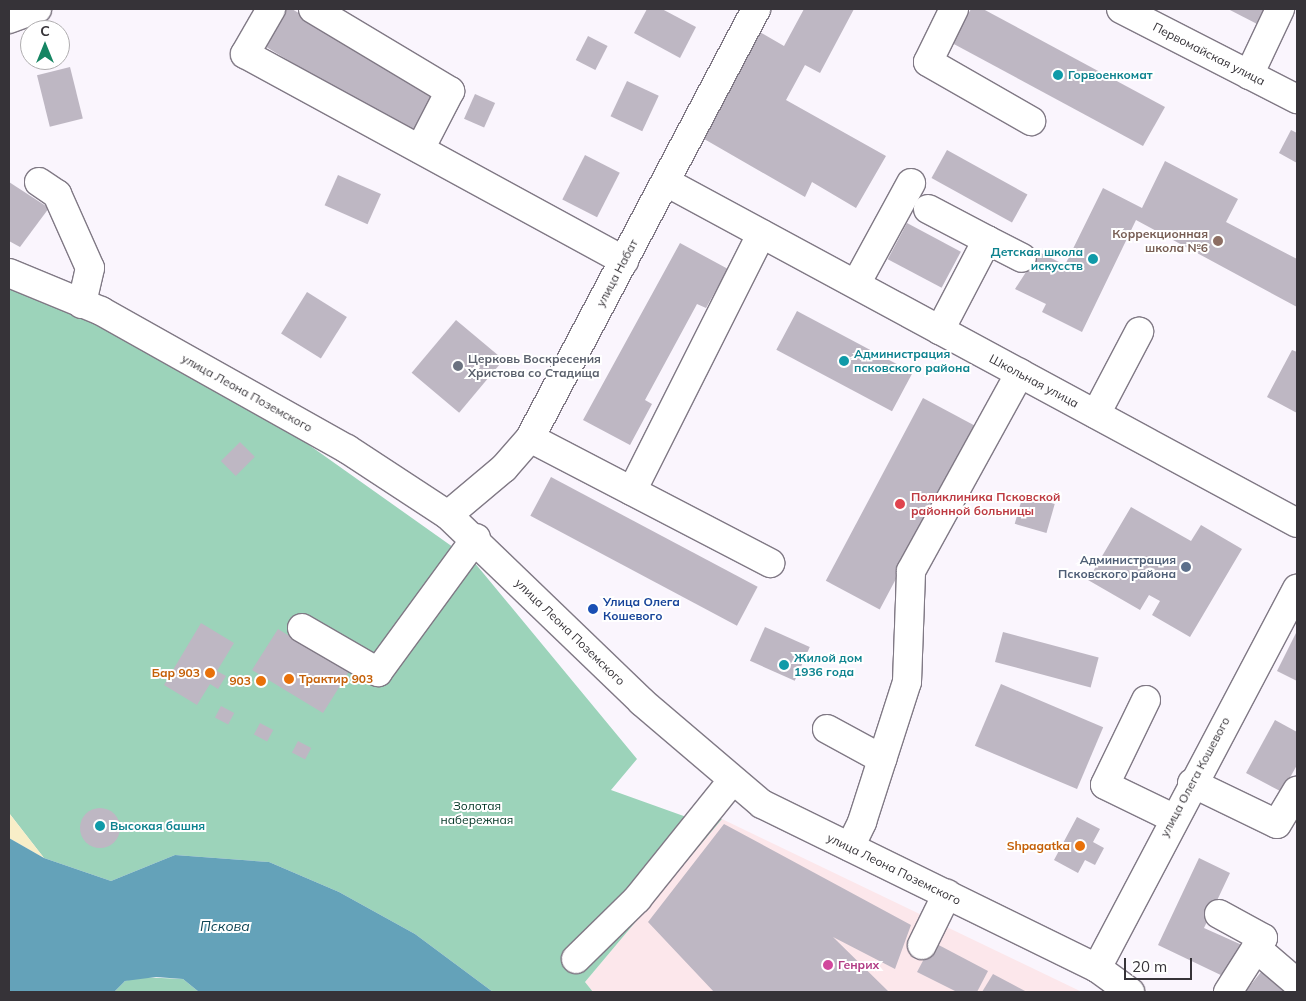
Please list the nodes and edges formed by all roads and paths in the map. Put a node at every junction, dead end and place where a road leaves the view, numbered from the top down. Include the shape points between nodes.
1 (37, 9) edge
2 (270, 9) edge
3 (313, 9) edge
4 (756, 9) edge
5 (954, 9) edge
6 (1280, 9) edge
7 (1125, 10) edge
8 (9, 19) edge
9 (1249, 74) junction
10 (1297, 99) edge
11 (1031, 121) dead end
12 (420, 149) junction
13 (39, 182) dead end
14 (666, 182) junction
15 (911, 183) dead end
16 (928, 209) dead end
17 (762, 234) junction
18 (987, 240) junction
19 (1022, 258) dead end
20 (624, 261) junction
21 (9, 273) edge
22 (856, 284) junction
23 (82, 304) junction
24 (940, 330) junction
25 (1138, 332) dead end
26 (1020, 374) junction
27 (1096, 414) junction
28 (530, 438) junction
29 (632, 490) junction
30 (448, 514) junction
31 (1297, 523) edge
32 (476, 538) junction
33 (770, 563) dead end
34 (1297, 588) edge
35 (302, 628) dead end
36 (1146, 700) dead end
37 (826, 729) dead end
38 (882, 759) junction
39 (732, 781) junction
40 (1192, 784) junction
41 (1297, 791) edge
42 (1173, 818) junction
43 (850, 847) junction
44 (947, 894) junction
45 (1219, 914) dead end
46 (922, 945) dead end
47 (1256, 948) junction
48 (576, 959) dead end
49 (1097, 968) junction
50 (1297, 983) edge
51 (1130, 992) edge
52 (1228, 992) edge

1 - 8 street
2 - 12 street via 245,54
3 - 12 street via 450,91
4 - 14 street, улица Набат
5 - 11 street via 928,62
6 - 9 street
7 - 9 street, Первомайская улица
9 - 10 street, Первомайская улица
12 - 20 street
13 - 23 street via 57,194 90,268
14 - 17 street, Школьная улица
14 - 20 street, улица Набат
15 - 22 street
16 - 18 street
17 - 22 street, Школьная улица
17 - 29 street
18 - 19 street
18 - 24 street
20 - 28 street, улица Набат
21 - 23 street, улица Леона Поземского
22 - 24 street, Школьная улица
23 - 30 street, улица Леона Поземского via 347,449
24 - 26 street, Школьная улица
25 - 27 street
26 - 27 street, Школьная улица
26 - 38 street via 911,571 907,682
27 - 31 street, Школьная улица
28 - 29 street
28 - 30 street, улица Набат via 497,474
29 - 33 street
30 - 32 street, улица Леона Поземского
32 - 35 street via 378,672
32 - 39 street, улица Леона Поземского via 642,702
34 - 40 street, улица Олега Кошевого
36 - 42 street via 1105,785
37 - 38 street
38 - 43 street
39 - 43 street, улица Леона Поземского via 762,804
39 - 48 street via 637,899
40 - 41 street via 1277,824
40 - 42 street, улица Олега Кошевого
42 - 49 street, улица Олега Кошевого
43 - 44 street, улица Леона Поземского
44 - 46 street
44 - 49 street, улица Леона Поземского
45 - 47 street via 1263,938
47 - 50 street
47 - 52 street
49 - 51 street, улица Леона Поземского

